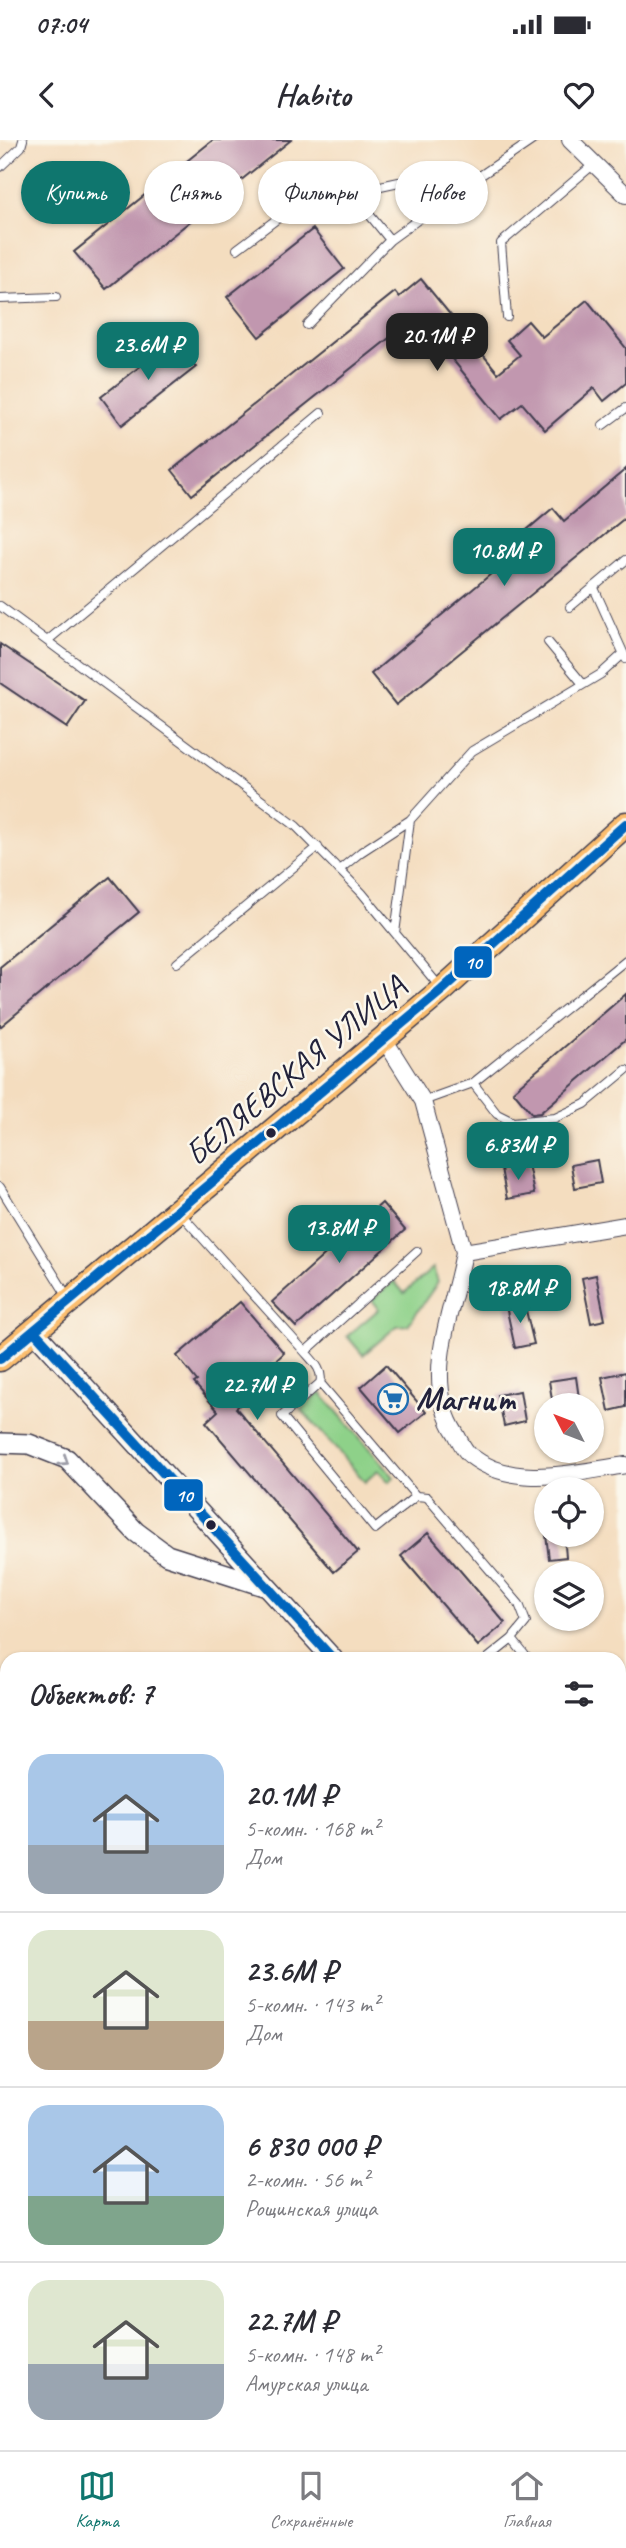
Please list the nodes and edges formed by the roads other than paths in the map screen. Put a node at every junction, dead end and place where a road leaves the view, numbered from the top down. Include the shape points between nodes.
1 (23, 140) edge
2 (533, 140) edge
3 (570, 140) edge
4 (594, 164) junction
5 (0, 167) edge
6 (488, 170) edge
7 (626, 195) edge
8 (270, 224) edge
9 (377, 224) edge
10 (412, 224) edge
11 (390, 240) junction
12 (237, 249) dead end
13 (56, 297) dead end
14 (0, 299) edge
15 (506, 317) dead end
16 (307, 325) dead end
17 (626, 408) edge
18 (321, 413) dead end
19 (603, 425) dead end
20 (626, 561) edge
21 (594, 588) junction
22 (0, 606) edge
23 (570, 607) dead end
24 (47, 641) junction
25 (548, 642) dead end
26 (624, 657) edge
27 (583, 684) junction
28 (410, 820) junction
29 (626, 824) edge
30 (318, 847) junction
31 (339, 870) junction
32 (395, 933) junction
33 (626, 960) edge
34 (177, 963) dead end
35 (442, 990) junction
36 (384, 1039) junction
37 (626, 1070) edge
38 (473, 1083) junction
39 (424, 1101) junction
40 (0, 1187) edge
41 (178, 1211) junction
42 (626, 1225) edge
43 (417, 1251) dead end
44 (464, 1252) junction
45 (71, 1301) junction
46 (34, 1331) junction
47 (306, 1352) junction
48 (0, 1359) edge
49 (320, 1383) junction
50 (0, 1443) edge
51 (626, 1465) edge
52 (416, 1496) junction
53 (271, 1589) junction
54 (512, 1639) junction
55 (327, 1652) edge
56 (496, 1652) edge
57 (522, 1652) edge

1 - 5 lane
2 - 6 lane
3 - 4 street
4 - 7 street
4 - 15 lane via 501,243
8 - 12 lane
9 - 11 lane
10 - 11 lane
11 - 16 lane
13 - 14 lane
17 - 19 lane
18 - 24 lane
20 - 21 lane
21 - 23 lane
21 - 26 lane
22 - 24 lane
24 - 30 lane
25 - 27 lane
26 - 27 lane
27 - 28 lane via 472,751
28 - 31 lane
28 - 32 lane
29 - 35 main road, БЕЛЯЕВСКАЯ УЛИЦА
30 - 31 lane
30 - 34 lane
31 - 32 lane
32 - 35 lane
33 - 38 lane
35 - 36 main road, БЕЛЯЕВСКАЯ УЛИЦА
36 - 39 street
36 - 41 main road, БЕЛЯЕВСКАЯ УЛИЦА
37 - 38 lane via 584,1104 555,1118 513,1122 496,1114
38 - 39 lane
39 - 44 street
40 - 45 lane
41 - 45 main road, БЕЛЯЕВСКАЯ УЛИЦА
41 - 47 lane
42 - 44 street
43 - 47 lane
44 - 51 street via 448,1312 440,1393 452,1427 469,1455 502,1473 538,1477
45 - 46 main road, БЕЛЯЕВСКАЯ УЛИЦА
46 - 48 main road, БЕЛЯЕВСКАЯ УЛИЦА
46 - 53 street
47 - 49 lane via 319,1370
49 - 52 lane
49 - 52 lane via 282,1416 375,1530
50 -> 53 street via 29,1444 67,1459 136,1532 167,1555
52 - 54 lane via 427,1497 519,1604 526,1622
53 - 55 street
54 - 56 lane
54 - 57 lane

